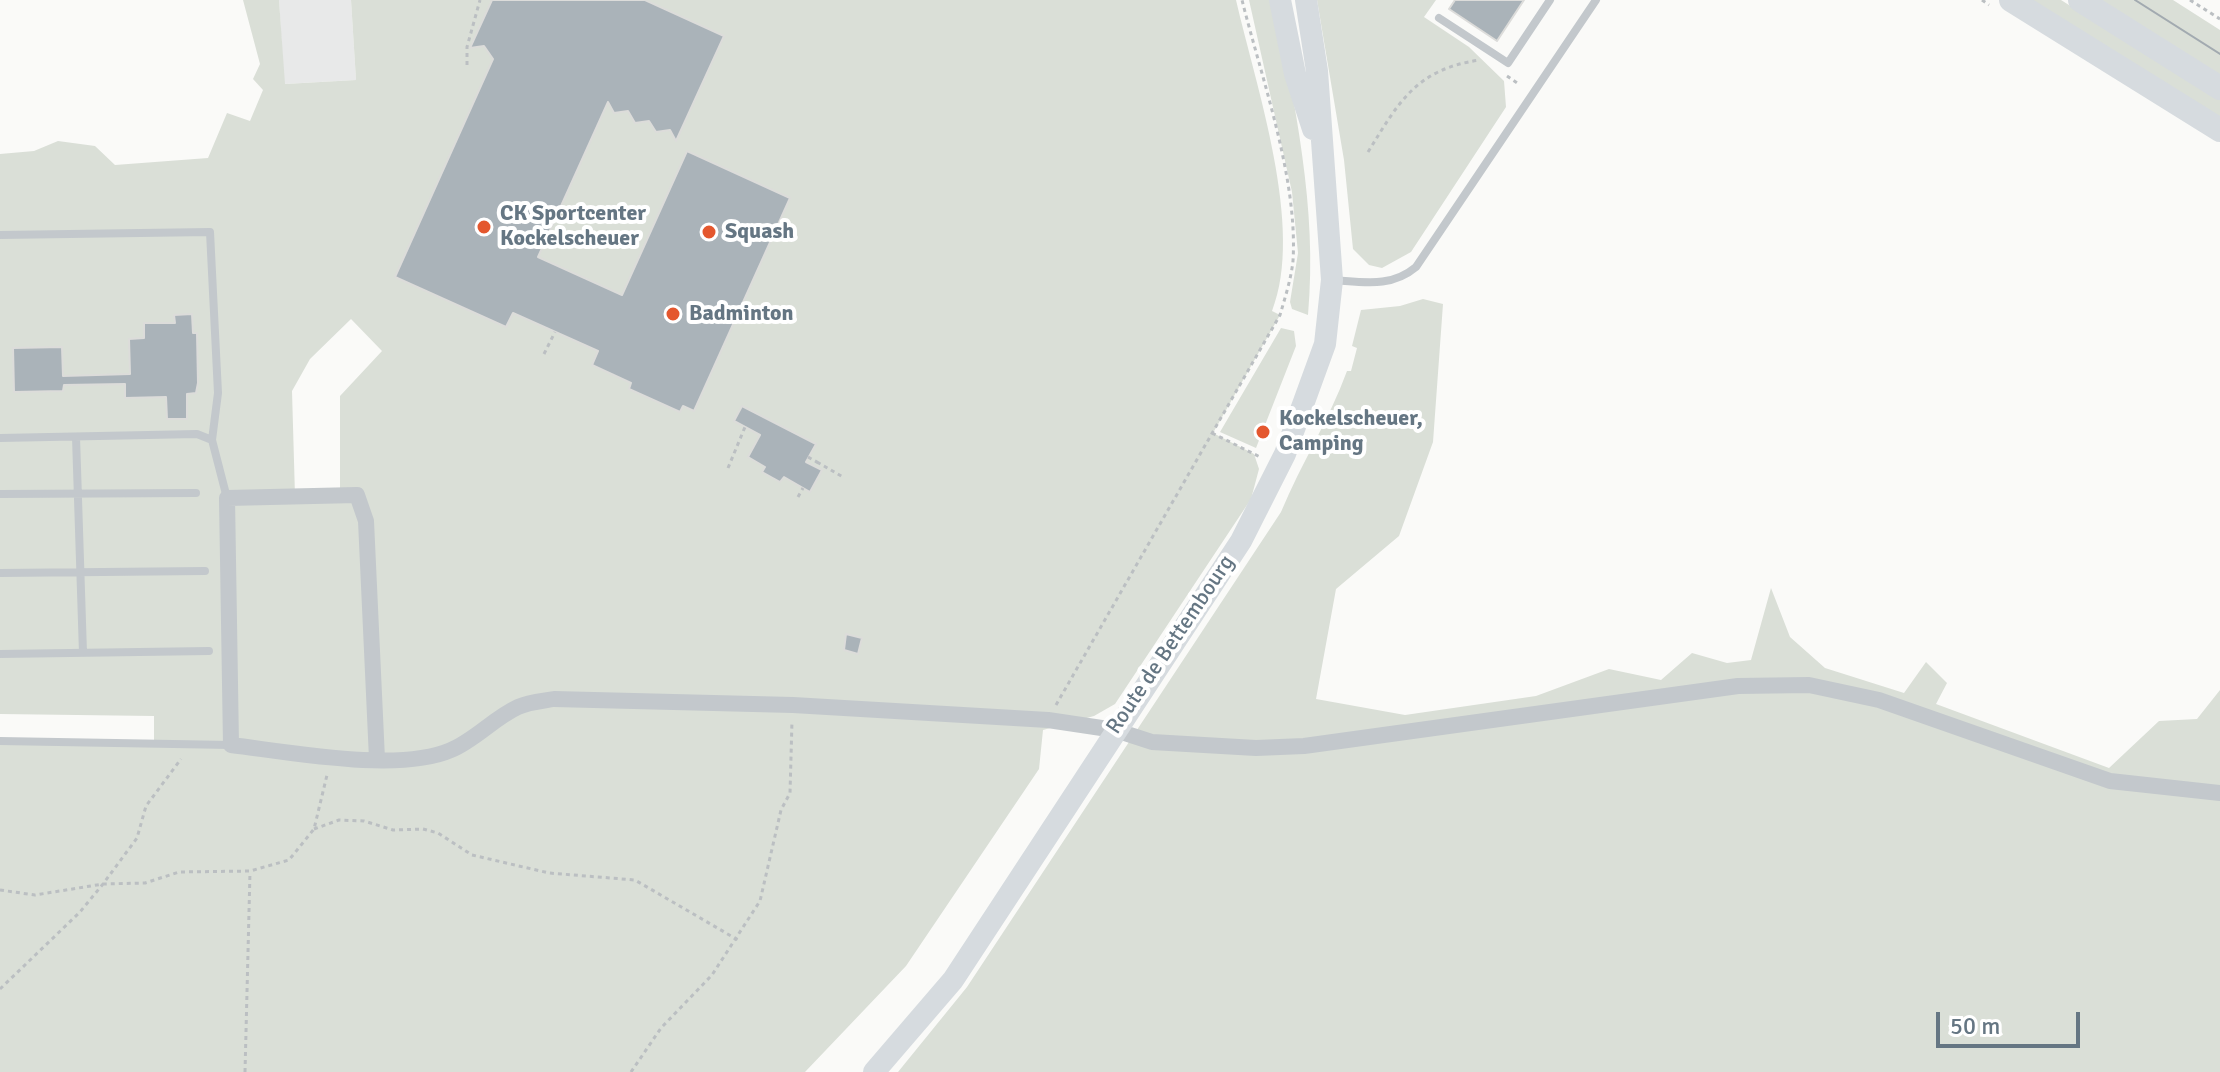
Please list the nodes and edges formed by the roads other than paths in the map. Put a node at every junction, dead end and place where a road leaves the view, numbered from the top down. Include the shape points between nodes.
1 (1280, 0) edge
2 (1306, 0) edge
3 (1550, 0) edge
4 (1596, 0) edge
5 (2011, 0) edge
6 (2080, 0) edge
7 (1439, 18) dead end
8 (2220, 88) edge
9 (2220, 130) edge
10 (1325, 164) junction
11 (0, 235) edge
12 (1332, 280) junction
13 (76, 437) junction
14 (0, 438) edge
15 (212, 440) junction
16 (78, 493) junction
17 (196, 493) dead end
18 (0, 494) edge
19 (227, 498) junction
20 (205, 571) dead end
21 (80, 572) junction
22 (0, 573) edge
23 (209, 651) dead end
24 (83, 653) junction
25 (0, 654) edge
26 (1115, 730) junction
27 (0, 741) edge
28 (231, 745) junction
29 (377, 759) junction
30 (2220, 793) edge
31 (874, 1072) edge

1 - 10 main road, Route de Bettembourg via 1295,74
2 - 10 main road, Route de Bettembourg
3 - 7 lane via 1508,63
4 - 12 lane via 1416,267 1402,279 1383,283
5 - 9 main road
6 - 8 main road
10 - 12 main road, Route de Bettembourg
11 - 15 lane via 210,232 218,393
12 - 26 main road, Route de Bettembourg via 1325,344 1280,466 1241,541
13 - 14 lane
13 - 15 lane via 197,434
13 - 16 lane
15 - 19 lane
16 - 17 lane
16 - 18 lane
16 - 21 lane
19 - 28 street
19 - 29 street via 357,495 366,521
20 - 21 lane
21 - 22 lane
21 - 24 lane
23 - 24 lane
24 - 25 lane
26 - 29 street via 1048,720 793,705 554,699 520,706 453,750 423,760
26 - 30 street via 1152,742 1304,746 1738,686 1809,685 1879,700 2110,781
26 - 31 main road, Route de Bettembourg via 953,980
27 - 28 lane
28 - 29 street

